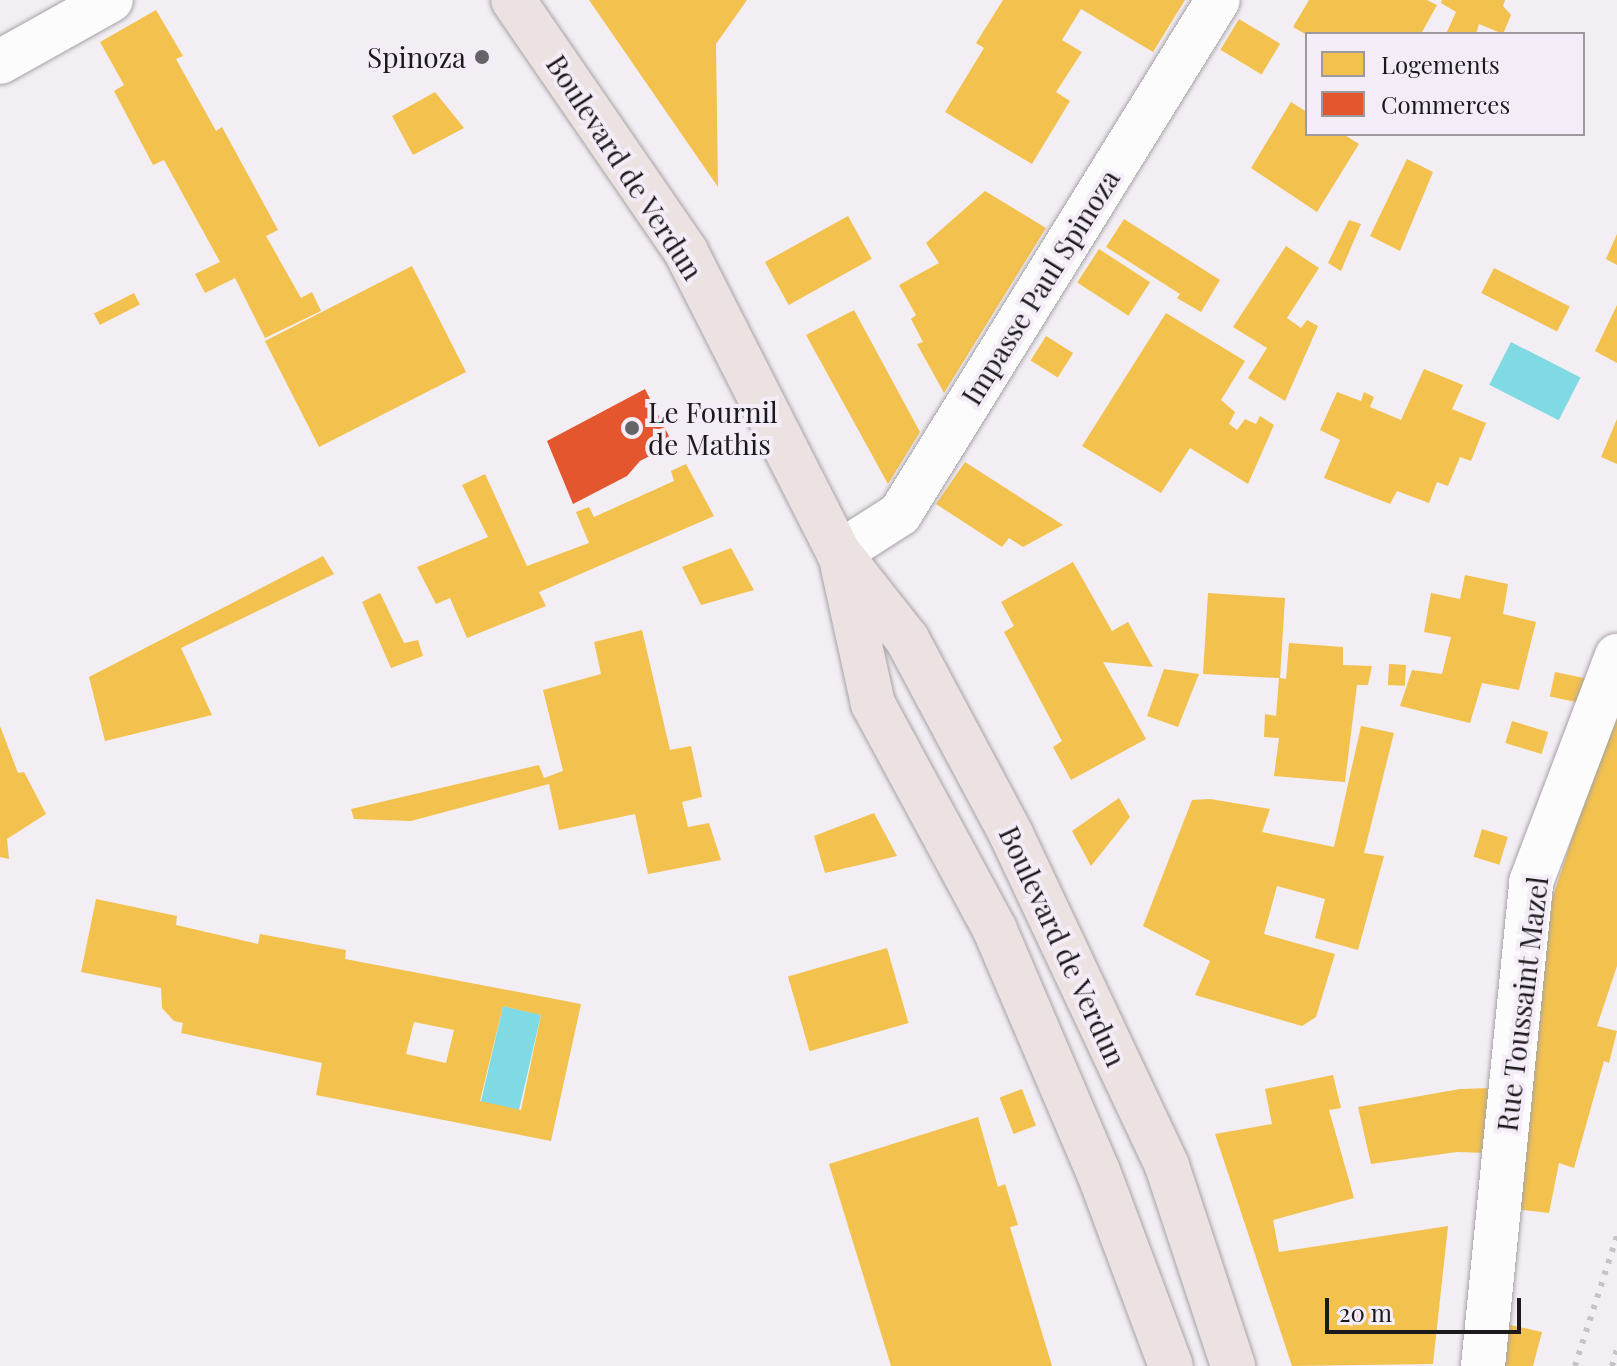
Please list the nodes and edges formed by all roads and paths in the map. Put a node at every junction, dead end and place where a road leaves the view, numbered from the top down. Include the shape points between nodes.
1 (111, 0) edge
2 (513, 0) edge
3 (1218, 0) edge
4 (0, 62) edge
5 (839, 553) junction
6 (1617, 656) edge
7 (1171, 1366) edge
8 (1233, 1366) edge
9 (1483, 1366) edge

1 - 4 street
2 - 5 main road, Boulevard de Verdun via 686,252
3 - 5 street, Impasse Paul Spinoza via 900,514
5 - 7 main road, Boulevard de Verdun via 873,704 995,930 1098,1171
5 - 8 main road, Boulevard de Verdun via 907,639 1011,834 1167,1166
6 - 9 street, Rue Toussaint Mazel via 1531,882

